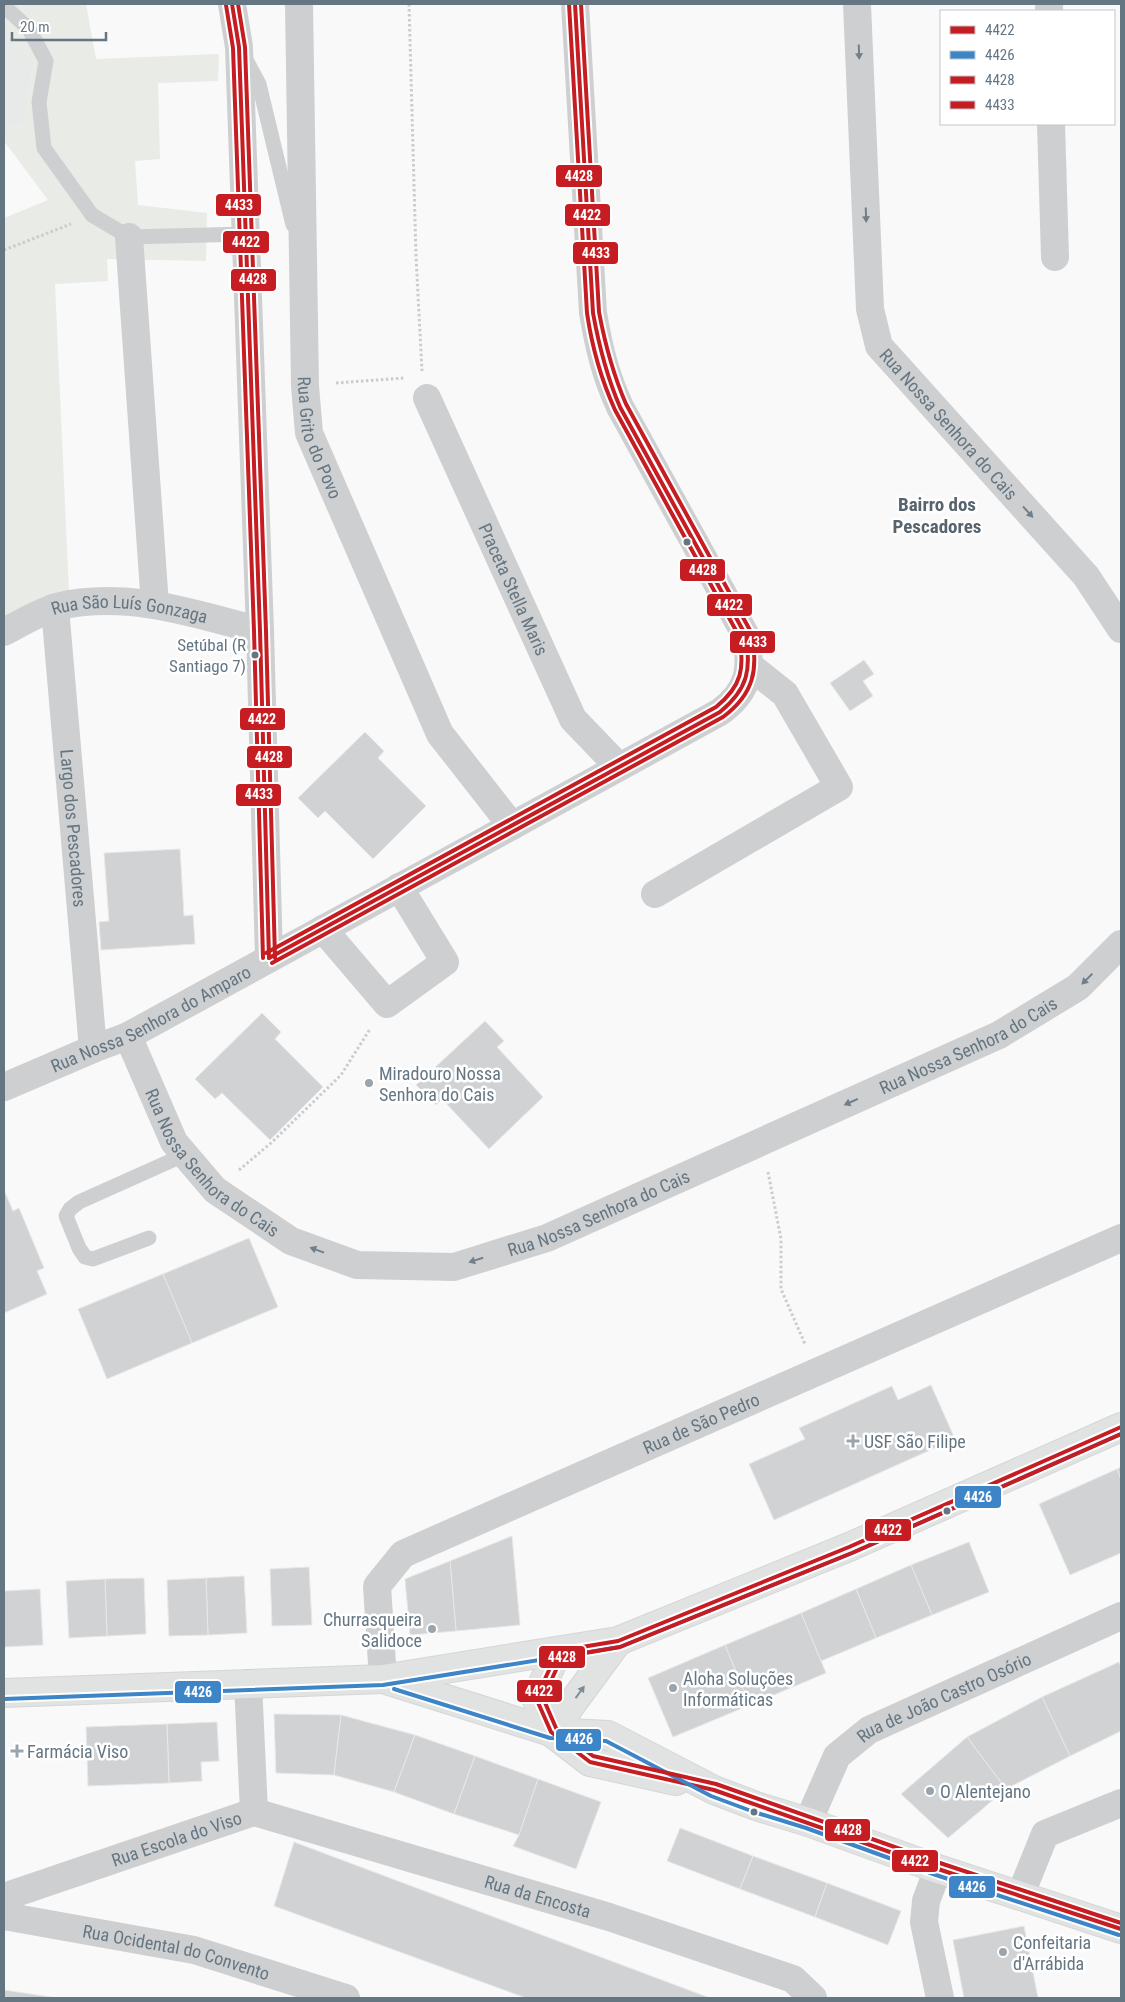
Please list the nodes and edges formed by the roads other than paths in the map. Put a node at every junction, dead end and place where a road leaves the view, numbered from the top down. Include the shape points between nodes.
1 (232, 4) edge
2 (298, 4) edge
3 (575, 4) edge
4 (857, 4) edge
5 (4, 6) edge
6 (239, 47) junction
7 (1052, 125) edge
8 (246, 234) junction
9 (129, 237) junction
10 (1055, 256) dead end
11 (303, 266) junction
12 (424, 387) road end
13 (155, 605) junction
14 (55, 608) junction
15 (1121, 629) edge
16 (260, 631) junction
17 (4, 632) edge
18 (750, 666) junction
19 (619, 767) junction
20 (512, 826) junction
21 (399, 887) junction
22 (655, 894) dead end
23 (323, 928) junction
24 (1121, 944) edge
25 (269, 958) junction
26 (128, 1036) junction
27 (93, 1049) junction
28 (4, 1087) edge
29 (184, 1155) junction
30 (149, 1238) dead end
31 (1121, 1238) edge
32 (1121, 1427) edge
33 (1121, 1616) edge
34 (618, 1641) junction
35 (558, 1651) junction
36 (383, 1679) junction
37 (248, 1683) junction
38 (4, 1693) edge
39 (551, 1732) junction
40 (1121, 1802) edge
41 (254, 1812) junction
42 (808, 1822) junction
43 (938, 1870) junction
44 (1020, 1896) junction
45 (4, 1897) edge
46 (4, 1916) edge
47 (1121, 1929) edge
48 (346, 1998) edge
49 (813, 1998) edge
50 (940, 1998) edge

1 - 6 street
2 - 11 street, Rua Grito do Povo
3 - 18 street via 593,313 606,376 620,407 740,622 749,650
4 -> 15 street, Rua Nossa Senhora do Cais via 870,309 879,346 1086,576
5 - 9 lane via 29,29 46,61 38,102 44,148 92,215
6 - 8 street
6 - 11 lane via 259,84
7 - 10 street
8 - 9 lane
8 - 16 street
9 - 13 street
11 - 20 street, Rua Grito do Povo via 309,433 440,734
12 - 19 street, Praceta Stella Maris via 573,719
13 - 14 street, Rua São Luís Gonzaga via 97,601
13 - 16 street, Rua São Luís Gonzaga
14 - 17 street, Rua São Luís Gonzaga
14 - 27 street, Largo dos Pescadores
16 - 25 street
18 - 19 street, Rua Nossa Senhora do Amparo via 742,690 732,703
18 - 22 street via 785,694 839,787
19 - 20 street, Rua Nossa Senhora do Amparo
20 - 21 street, Rua Nossa Senhora do Amparo
21 - 23 street, Rua Nossa Senhora do Amparo
21 - 23 street via 445,962 387,1004
23 - 25 street, Rua Nossa Senhora do Amparo
24 -> 29 street, Rua Nossa Senhora do Cais via 1078,987 999,1035 547,1238 454,1267 357,1265 291,1241 216,1190
25 - 26 street, Rua Nossa Senhora do Amparo
26 - 27 street, Rua Nossa Senhora do Amparo
26 - 29 street, Rua Nossa Senhora do Cais via 174,1142
27 - 28 street, Rua Nossa Senhora do Amparo
29 - 30 lane via 79,1202 66,1216 84,1257 93,1260
31 - 36 street, Rua de São Pedro via 404,1554 377,1586
32 - 34 street via 849,1547
33 - 42 street, Rua de João Castro Osório via 869,1730 837,1756
34 - 35 street
39 -> 34 street
35 - 36 street
35 - 39 street via 536,1698
36 - 37 street
36 - 39 street
37 - 38 street
37 - 41 street, Rua Escola do Viso
39 - 42 street via 590,1762 714,1790
40 - 44 street via 1045,1834
41 - 45 street, Rua Escola do Viso
41 - 49 street, Rua da Encosta via 609,1917 793,1979
42 - 43 street
43 - 44 street
43 - 50 street via 926,1900 924,1922
44 - 47 street
46 - 48 street, Rua Ocidental do Convento via 194,1950

